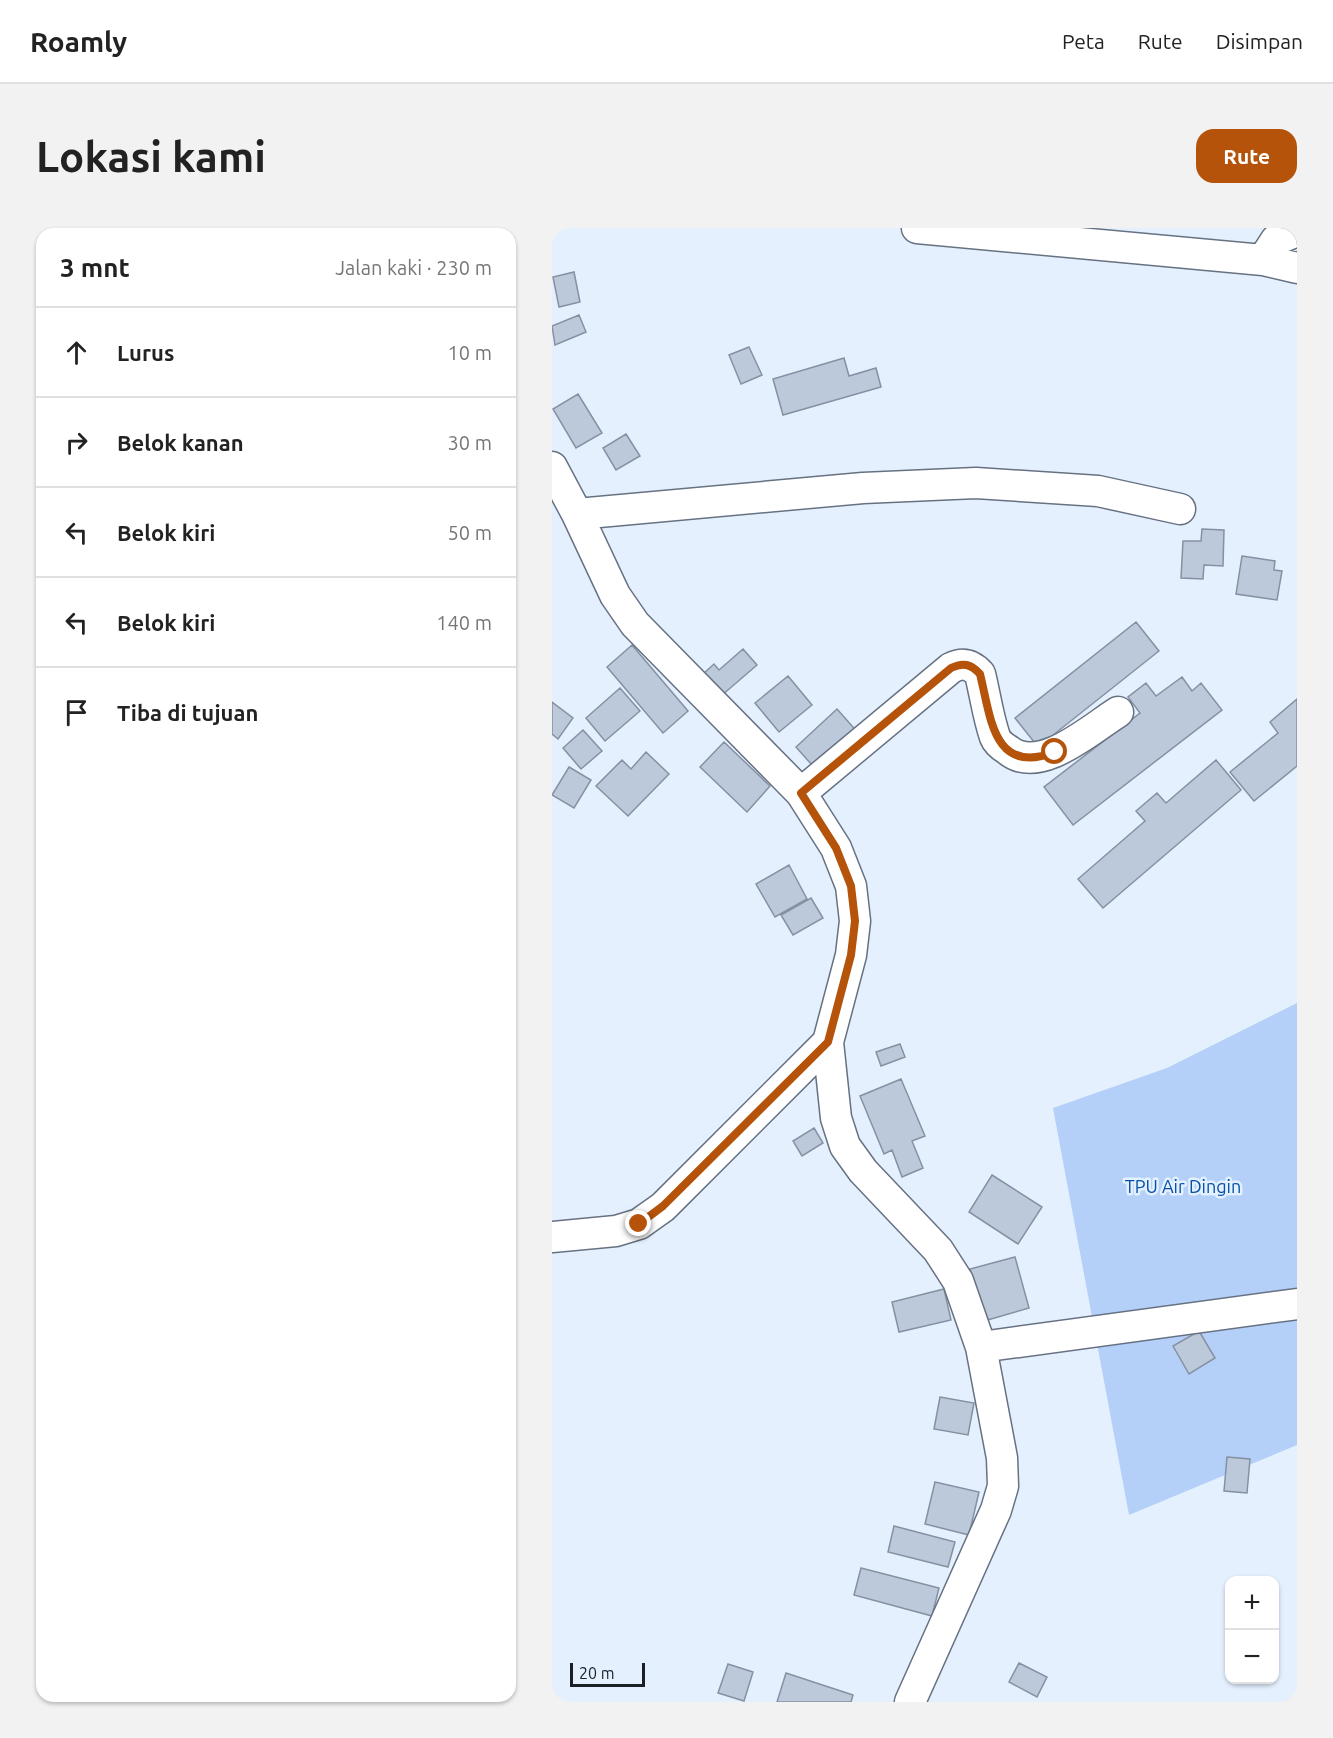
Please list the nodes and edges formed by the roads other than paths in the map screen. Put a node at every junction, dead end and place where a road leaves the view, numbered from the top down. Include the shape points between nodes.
1 (917, 228) edge
2 (1297, 231) edge
3 (1263, 260) junction
4 (1297, 268) edge
5 (552, 467) edge
6 (1180, 508) dead end
7 (578, 514) junction
8 (1118, 712) dead end
9 (801, 793) junction
10 (828, 1042) junction
11 (552, 1237) edge
12 (1297, 1304) edge
13 (981, 1347) junction
14 (910, 1702) edge

1 - 3 street
2 - 3 street via 1276,240
3 - 4 street
5 - 7 street
6 - 7 street via 1098,491 976,483 862,488
7 - 9 street via 615,595 634,624
8 - 9 street via 1055,752 1041,758 1025,758 1010,752 996,739 980,674 972,666 959,663
9 - 10 street via 836,848 851,886 855,921 851,955
10 - 11 street via 663,1206 639,1224 616,1231
10 - 13 street via 836,1118 845,1146 863,1172 938,1250 958,1281
12 - 13 street
13 - 14 street via 1002,1458 1003,1486 996,1510

